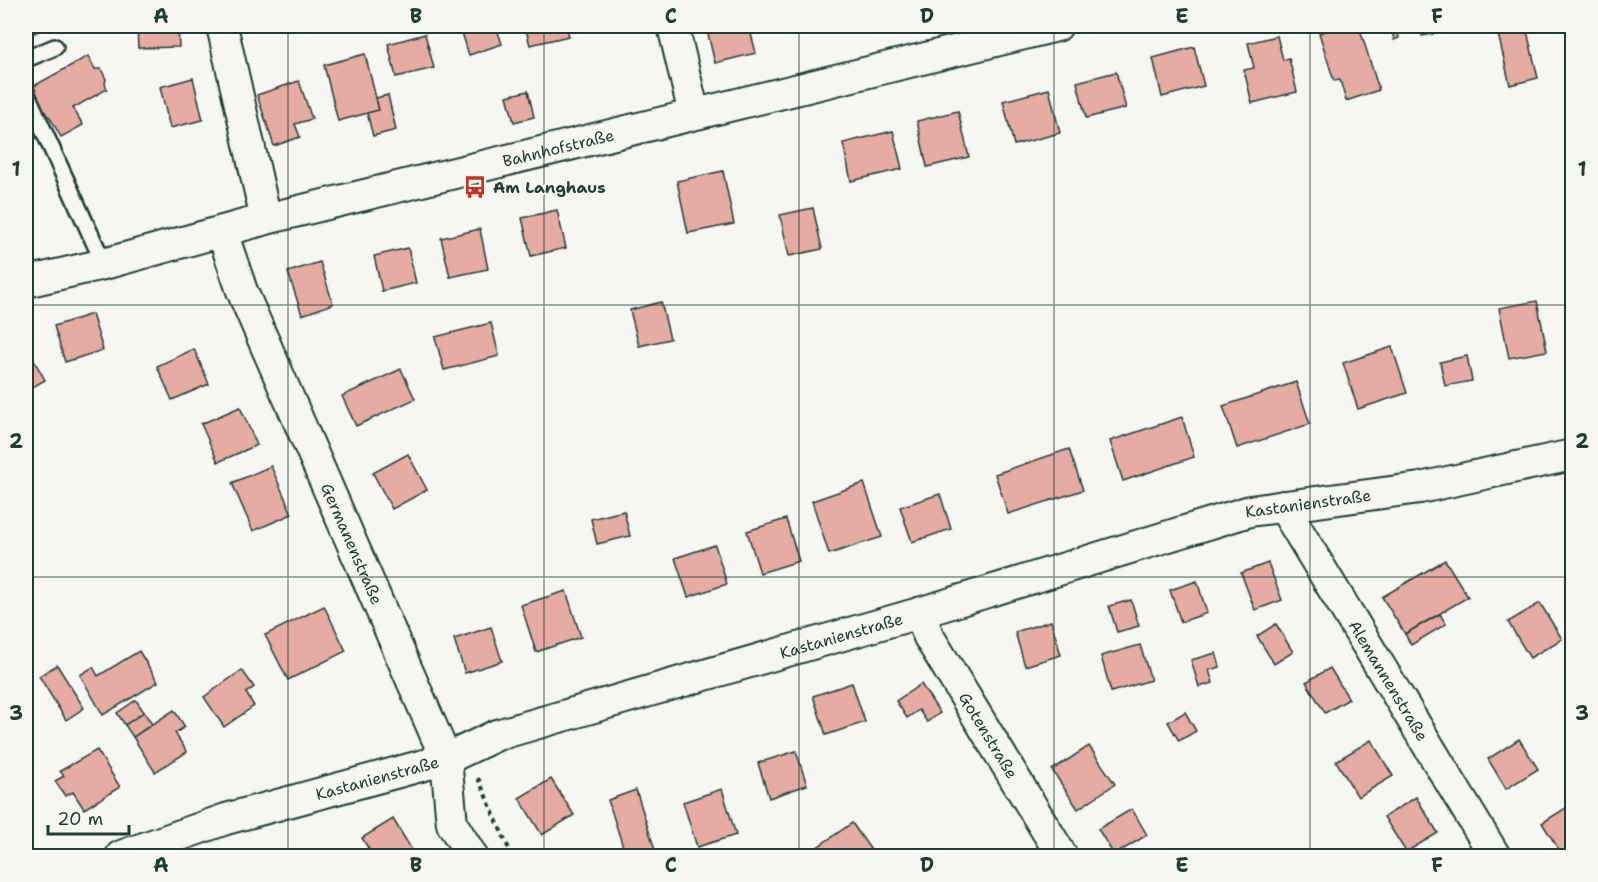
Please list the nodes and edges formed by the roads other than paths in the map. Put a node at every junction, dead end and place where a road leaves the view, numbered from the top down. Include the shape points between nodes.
1 (222, 26) edge
2 (673, 26) edge
3 (1057, 26) edge
4 (55, 47) dead end
5 (26, 59) edge
6 (26, 93) edge
7 (694, 114) junction
8 (266, 219) junction
9 (222, 232) junction
10 (104, 264) junction
11 (26, 282) edge
12 (1572, 455) edge
13 (1283, 506) junction
14 (919, 613) junction
15 (456, 754) junction
16 (121, 856) edge
17 (472, 856) edge
18 (1062, 856) edge
19 (1495, 856) edge

1 - 8 street
2 - 7 street
3 - 7 street, Bahnhofstraße
4 - 5 lane
6 - 10 lane
7 - 8 street, Bahnhofstraße
8 - 9 street, Bahnhofstraße
9 - 10 street, Bahnhofstraße
9 - 15 street, Germanenstraße via 242,291
10 - 11 street, Bahnhofstraße
12 - 13 street, Kastanienstraße via 1420,488
13 - 14 street, Kastanienstraße via 1250,511
13 - 19 street, Alemannenstraße
14 - 15 street, Kastanienstraße via 497,735
14 - 18 street, Gotenstraße via 929,638
15 - 16 street, Kastanienstraße via 226,819
15 - 17 street, Germanenstraße via 452,824

